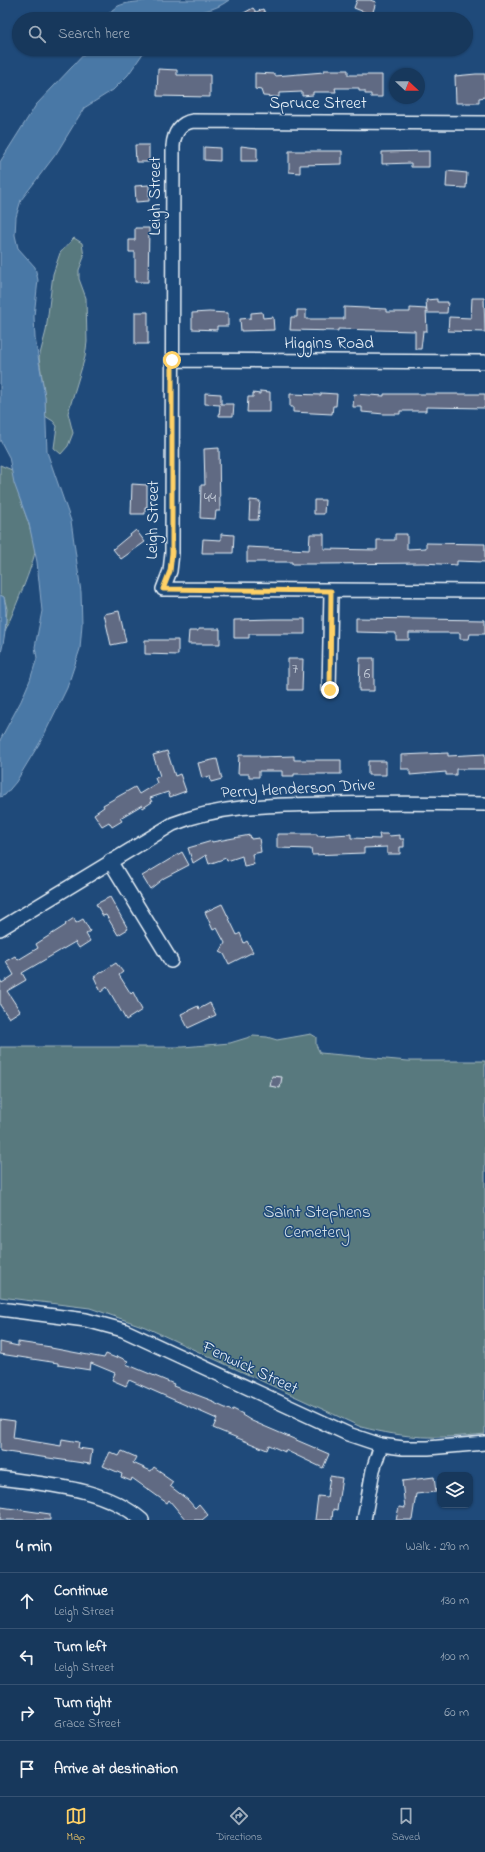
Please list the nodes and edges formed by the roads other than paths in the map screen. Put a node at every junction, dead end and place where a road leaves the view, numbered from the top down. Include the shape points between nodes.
1 (485, 124) edge
2 (178, 129) joint
3 (172, 360) junction
4 (485, 362) edge
5 (331, 591) junction
6 (485, 591) edge
7 (330, 690) dead end
8 (485, 804) edge
9 (110, 862) junction
10 (0, 929) edge
11 (171, 961) dead end
12 (0, 1309) edge
13 (485, 1443) edge
14 (381, 1445) junction
15 (0, 1478) edge
16 (142, 1520) edge
17 (364, 1520) edge

1 - 2 street, Spruce Street via 193,121 182,124
2 - 3 street, Leigh Street via 173,146
3 - 4 street, Higgins Road
3 - 5 street, Leigh Street via 172,553 170,571 163,589
5 - 6 street, Leigh Street
5 - 7 street
8 - 9 street, Perry Henderson Drive via 312,804 220,809 173,824
9 - 10 street, Perry Henderson Drive
9 - 11 street
12 - 14 street, Fenwick Street via 86,1320 123,1330 348,1434
13 - 14 street, Fenwick Street via 414,1448
14 - 17 street via 373,1470
15 - 16 street via 88,1492 112,1502

